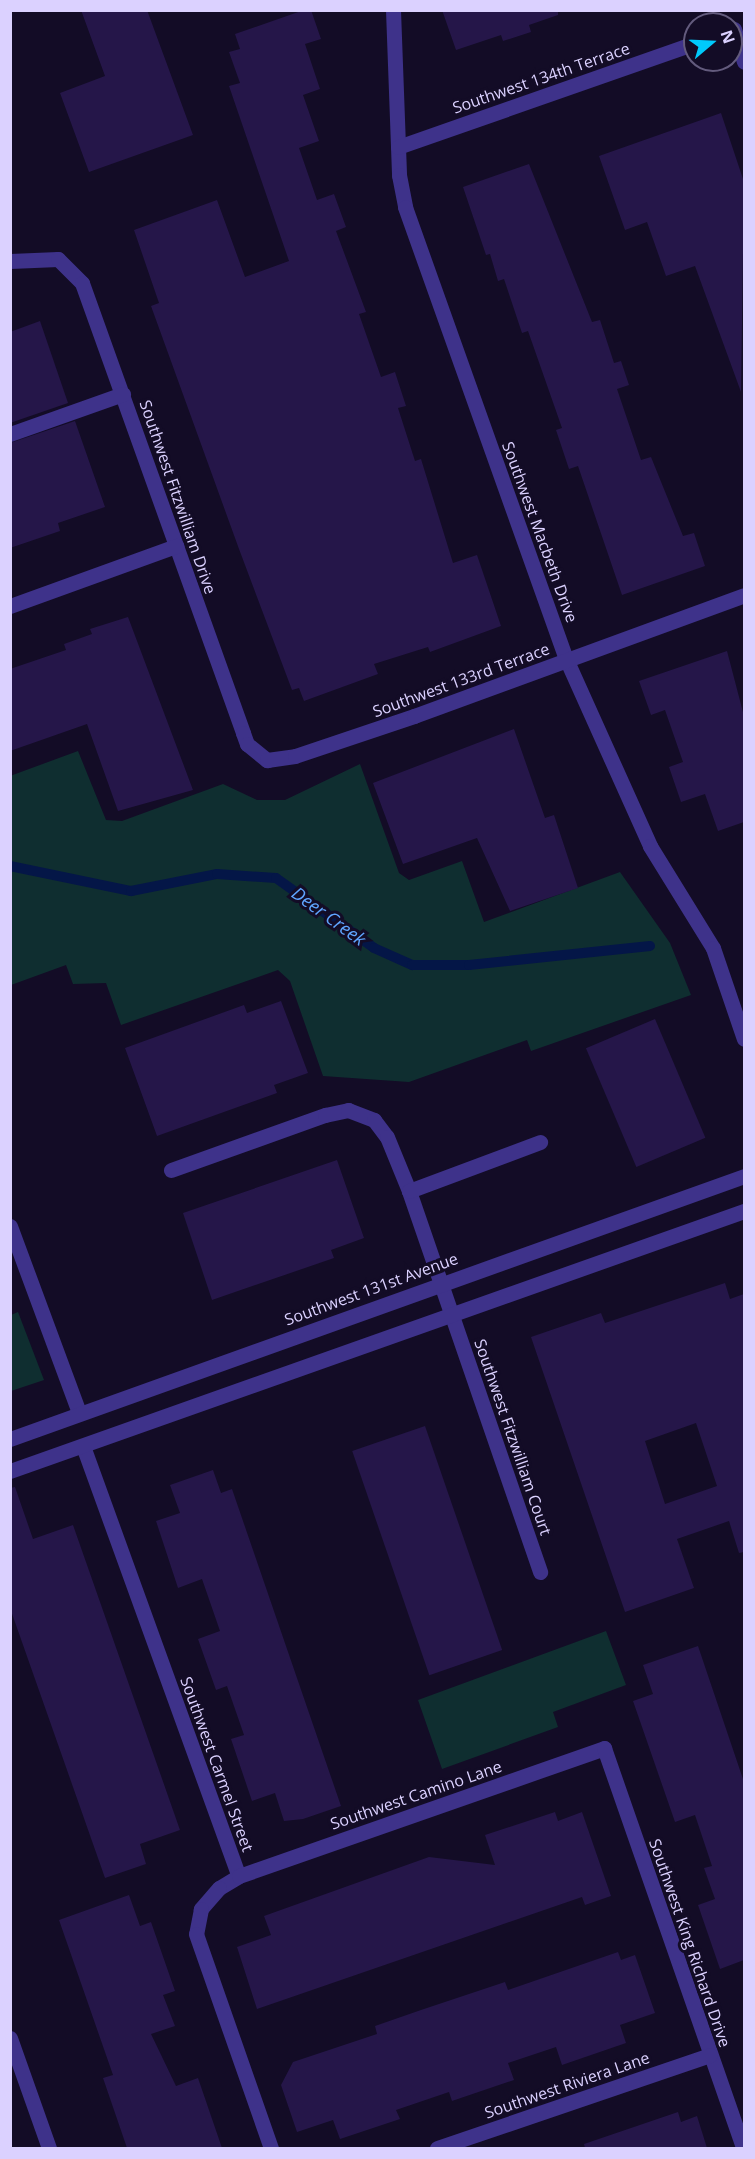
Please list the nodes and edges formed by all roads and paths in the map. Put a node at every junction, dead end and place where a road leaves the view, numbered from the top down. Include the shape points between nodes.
1 (393, 10) edge
2 (683, 47) edge
3 (399, 147) junction
4 (10, 261) edge
5 (123, 394) junction
6 (10, 434) edge
7 (176, 546) junction
8 (744, 595) edge
9 (10, 606) edge
10 (567, 661) junction
11 (256, 753) joint
12 (744, 1039) edge
13 (540, 1142) dead end
14 (171, 1170) dead end
15 (744, 1176) edge
16 (409, 1191) junction
17 (744, 1211) edge
18 (10, 1227) edge
19 (442, 1283) junction
20 (452, 1313) junction
21 (79, 1413) junction
22 (10, 1438) edge
23 (83, 1446) junction
24 (10, 1471) edge
25 (540, 1572) dead end
26 (604, 1749) joint
27 (239, 1876) junction
28 (10, 2038) edge
29 (710, 2055) junction
30 (16, 2070) edge
31 (49, 2148) edge
32 (271, 2148) edge
33 (436, 2148) edge
34 (743, 2148) edge

1 - 3 street, Southwest Macbeth Drive
2 - 3 street, Southwest 134th Terrace
3 - 10 street, Southwest Macbeth Drive via 405,207
4 - 5 street, Southwest Fitzwilliam Drive via 58,259 82,283
5 - 6 street
5 - 7 street, Southwest Fitzwilliam Drive
7 - 9 street
7 - 11 street, Southwest Fitzwilliam Drive via 243,733
8 - 10 street, Southwest 133rd Terrace
10 - 11 street, Southwest 133rd Terrace via 294,756 267,760
10 - 12 street, Southwest Macbeth Drive via 650,846 713,948
13 - 16 street
14 - 16 street, Southwest Fitzwilliam Court via 348,1110 374,1120 387,1137
15 - 19 street, Southwest 131st Avenue
16 - 19 street, Southwest Fitzwilliam Court
17 - 20 street
18 - 21 street
19 - 20 street, Southwest Fitzwilliam Court
19 - 21 street, Southwest 131st Avenue
20 - 23 street
20 - 25 street, Southwest Fitzwilliam Court
21 - 22 street, Southwest 131st Avenue
23 - 24 street
23 - 27 street, Southwest Carmel Street
26 - 27 street, Southwest Camino Lane
26 - 29 street, Southwest King Richard Drive
27 - 32 street, Southwest Carmel Street via 219,1888 201,1909 196,1934
28 - 30 street
29 - 33 street, Southwest Riviera Lane
29 - 34 street, Southwest King Richard Drive
30 - 31 street

